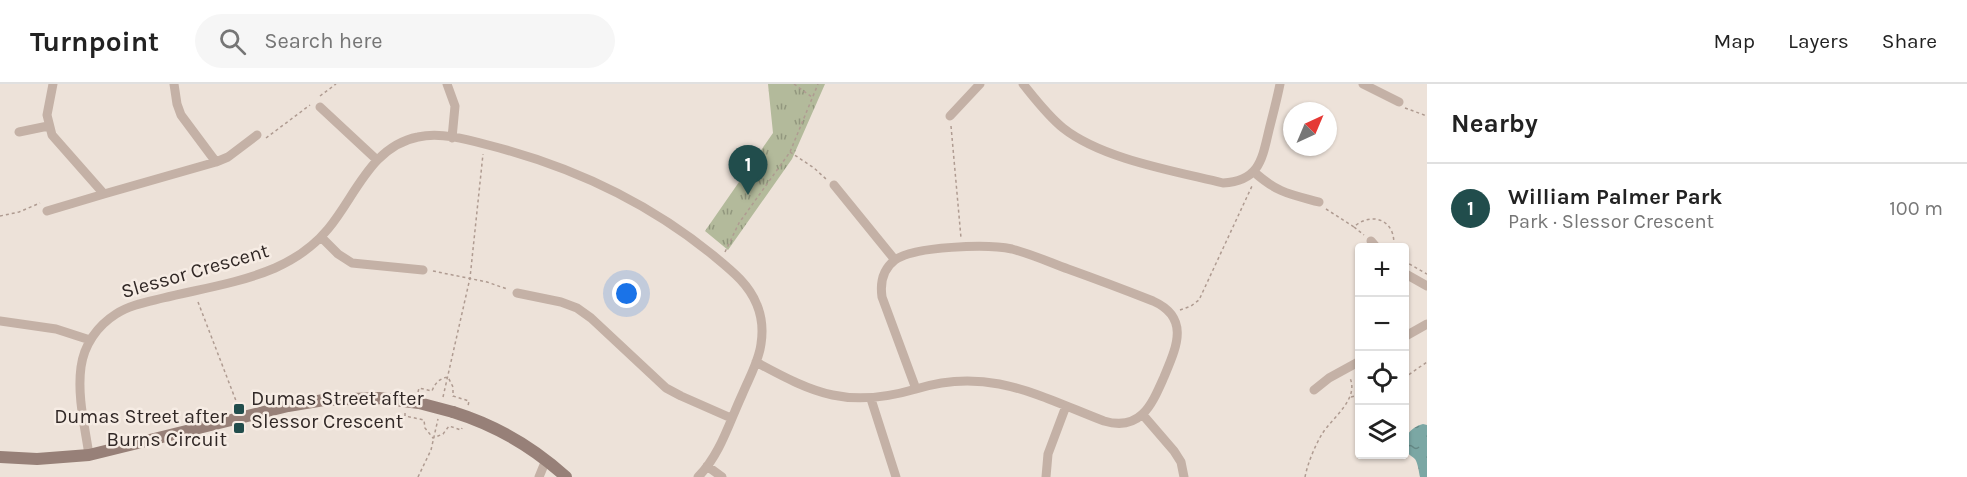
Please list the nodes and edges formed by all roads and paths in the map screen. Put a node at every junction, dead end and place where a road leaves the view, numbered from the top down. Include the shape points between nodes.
1 (53, 84) edge
2 (174, 84) edge
3 (336, 84) edge
4 (447, 84) edge
5 (794, 84) edge
6 (818, 84) edge
7 (980, 84) edge
8 (1023, 84) edge
9 (1280, 84) edge
10 (1363, 84) edge
11 (813, 97) junction
12 (1399, 102) joint
13 (319, 103) joint
14 (308, 106) dead end
15 (950, 116) joint
16 (1427, 116) edge
17 (48, 126) junction
18 (19, 132) dead end
19 (259, 138) joint
20 (452, 138) junction
21 (484, 144) junction
22 (790, 152) junction
23 (377, 160) junction
24 (216, 162) junction
25 (1254, 177) junction
26 (834, 185) joint
27 (104, 194) junction
28 (1319, 202) joint
29 (44, 207) joint
30 (0, 216) edge
31 (1354, 227) junction
32 (321, 237) junction
33 (1373, 243) edge
34 (1394, 243) edge
35 (962, 248) junction
36 (719, 260) junction
37 (895, 260) junction
38 (1409, 264) edge
39 (423, 270) joint
40 (1427, 274) edge
41 (1409, 276) edge
42 (470, 278) junction
43 (1427, 286) edge
44 (193, 290) junction
45 (517, 293) joint
46 (1171, 314) junction
47 (0, 321) edge
48 (1427, 324) edge
49 (1409, 333) edge
50 (90, 340) junction
51 (756, 362) junction
52 (1427, 362) edge
53 (1355, 363) edge
54 (1345, 369) junction
55 (1409, 375) edge
56 (448, 377) junction
57 (916, 389) junction
58 (1314, 390) dead end
59 (444, 396) dead end
60 (1355, 396) edge
61 (1350, 397) junction
62 (418, 398) junction
63 (871, 399) junction
64 (1066, 406) junction
65 (467, 407) dead end
66 (239, 409) dead end
67 (405, 410) dead end
68 (1143, 415) junction
69 (438, 417) dead end
70 (731, 418) junction
71 (463, 425) dead end
72 (433, 438) junction
73 (89, 455) junction
74 (0, 457) edge
75 (546, 460) junction
76 (707, 466) junction
77 (418, 477) edge
78 (539, 477) edge
79 (566, 477) edge
80 (698, 477) edge
81 (722, 477) edge
82 (896, 477) edge
83 (1046, 477) edge
84 (1184, 477) edge
85 (1305, 477) edge

1 - 17 street
2 - 24 street via 181,115
3 - 13 path
4 - 20 street via 455,106
5 - 11 path
6 - 11 path
7 - 15 street
8 - 25 street via 1064,129 1106,152 1223,183
9 - 25 street
10 - 12 street
11 - 22 path
12 - 16 path
13 - 23 street
14 - 19 path
15 - 35 path
17 - 18 street
17 - 27 street via 57,143
19 - 24 street
20 - 21 street, Slessor Crescent
20 - 23 street, Slessor Crescent via 426,136 408,140
21 - 36 street, Slessor Crescent via 546,162 607,187 663,219
21 - 42 path
22 - 26 path
22 - 36 path via 739,223
23 - 32 street, Slessor Crescent
24 - 27 street
25 - 28 street via 1281,192
25 - 46 path via 1199,300
26 - 37 street
27 - 29 street
28 - 31 path
29 - 30 path via 31,206
31 - 33 path
31 - 34 path via 1369,218 1382,221 1390,228
32 - 39 street via 352,263
32 - 44 street, Slessor Crescent via 277,267
35 - 37 street via 915,252
35 - 46 street via 1000,248 1034,256 1153,301
36 - 51 street, Slessor Crescent via 744,283 758,307 762,334
37 - 57 street via 882,279 882,297
38 - 40 path
39 - 42 path
41 - 43 street
42 - 45 path
42 - 56 path
44 - 50 street, Slessor Crescent via 121,310
44 - 66 path
45 - 70 street via 577,308 666,388
46 - 68 street via 1177,327 1177,345
47 - 50 street via 56,329
48 - 49 street
50 - 73 street, Slessor Crescent via 81,373
51 - 63 street via 813,390 836,397
51 - 70 street, Slessor Crescent
52 - 55 path
53 - 54 street
54 - 58 street
54 - 61 path via 1352,381
56 - 59 path
56 - 62 path via 437,382 432,391 419,388
56 - 65 path via 453,396 469,401
57 - 63 street
57 - 64 street via 952,381 989,381
60 - 61 path
61 - 85 path via 1323,432
62 - 73 street via 324,400 288,406
62 - 75 street, bridge via 500,431
63 - 82 street
64 - 68 street via 1110,423 1122,424
64 - 83 street via 1048,454
67 - 72 path via 405,416 424,420
68 - 84 street via 1174,451
69 - 72 path
70 - 76 street, Slessor Crescent
71 - 72 path via 461,430 449,426
72 - 77 path
73 - 74 street
75 - 78 street
75 - 79 street
76 - 80 street, Slessor Crescent
76 - 81 street

